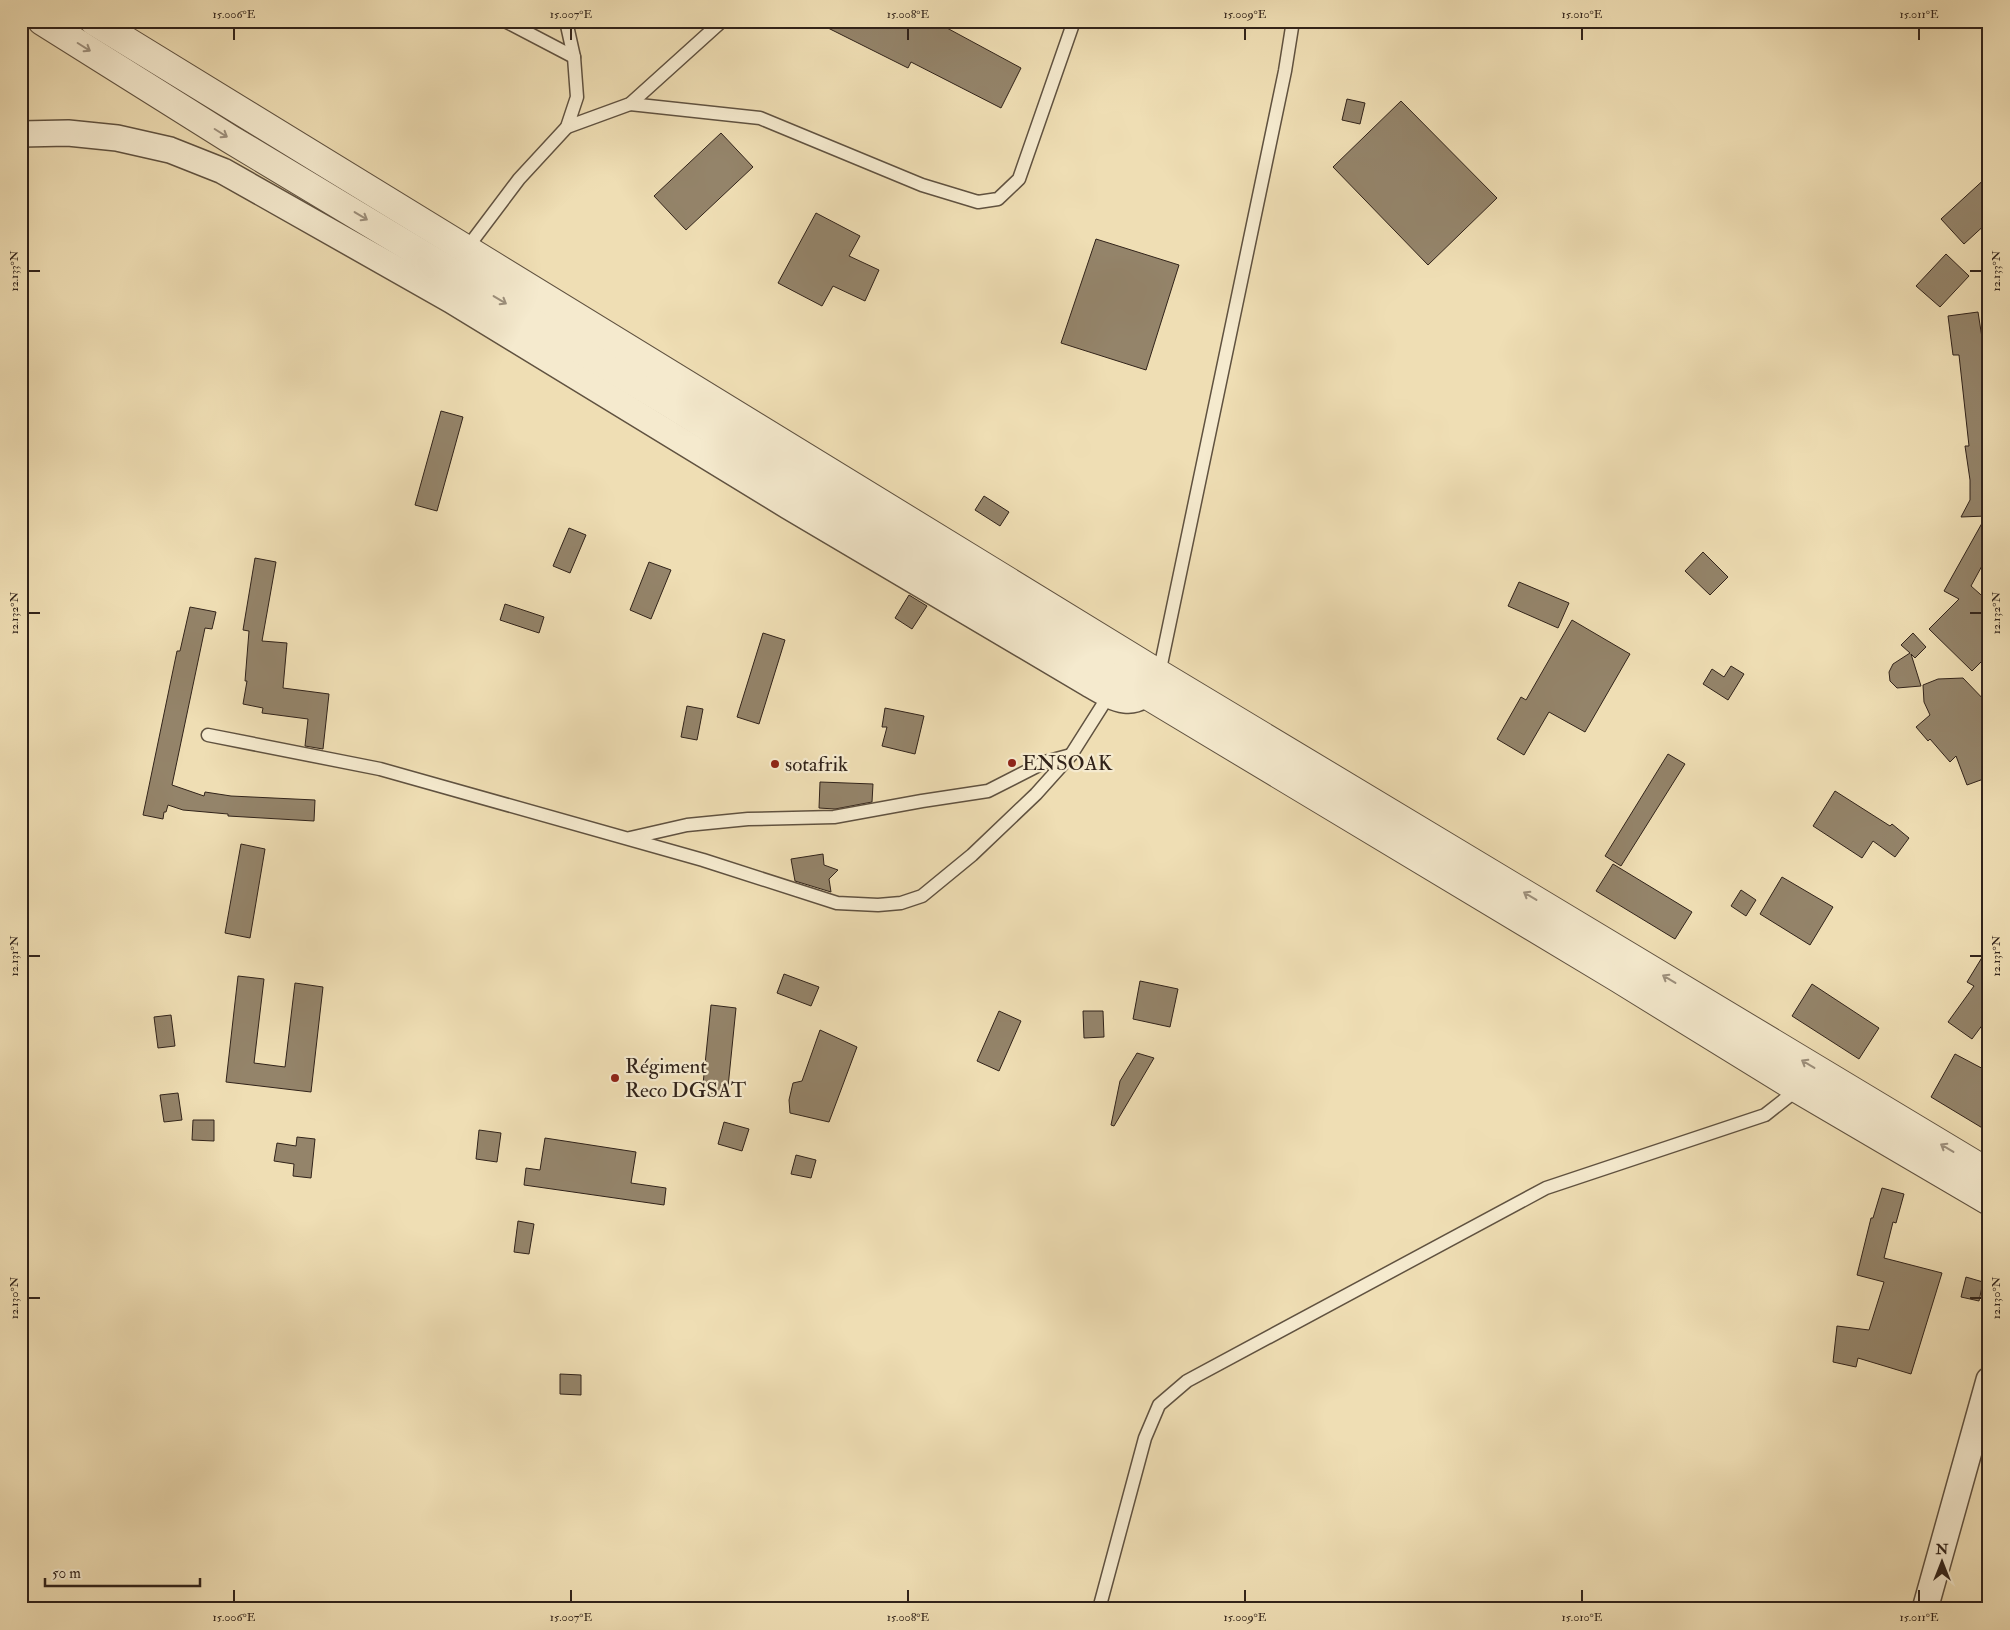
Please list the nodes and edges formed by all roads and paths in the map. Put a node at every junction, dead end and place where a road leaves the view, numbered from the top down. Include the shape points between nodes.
1 (42, 21) edge
2 (94, 21) edge
3 (505, 21) edge
4 (566, 21) edge
5 (722, 21) edge
6 (1074, 21) edge
7 (1293, 21) edge
8 (574, 57) junction
9 (630, 104) junction
10 (567, 127) junction
11 (21, 134) edge
12 (458, 260) junction
13 (1153, 684) junction
14 (1109, 695) junction
15 (208, 736) dead end
16 (1071, 755) junction
17 (628, 839) junction
18 (1798, 1089) junction
19 (1989, 1173) edge
20 (1989, 1201) edge
21 (1989, 1380) edge
22 (1099, 1609) edge
23 (1924, 1609) edge

1 -> 12 street via 230,138
2 - 12 street
3 - 8 lane
4 - 8 lane
5 - 9 lane
6 - 9 lane via 1019,179 998,199 978,202 922,186 760,118
7 - 13 lane via 1285,71
8 - 10 lane via 577,98
9 - 10 lane
10 - 12 lane via 519,179
11 - 14 street via 68,133 117,138 170,150 223,171 451,300 788,506
12 - 13 street via 640,354
13 - 14 street via 1135,699 1122,700
13 - 18 street
19 -> 13 street
14 - 16 lane
15 - 17 lane via 380,769
16 - 17 lane via 1045,762 988,791 834,817 687,825
16 - 17 lane via 1036,794 972,855 922,896 901,903 838,903
18 - 20 street
18 - 22 lane via 1764,1115 1546,1188 1187,1381 1159,1405 1145,1438
21 - 23 street

